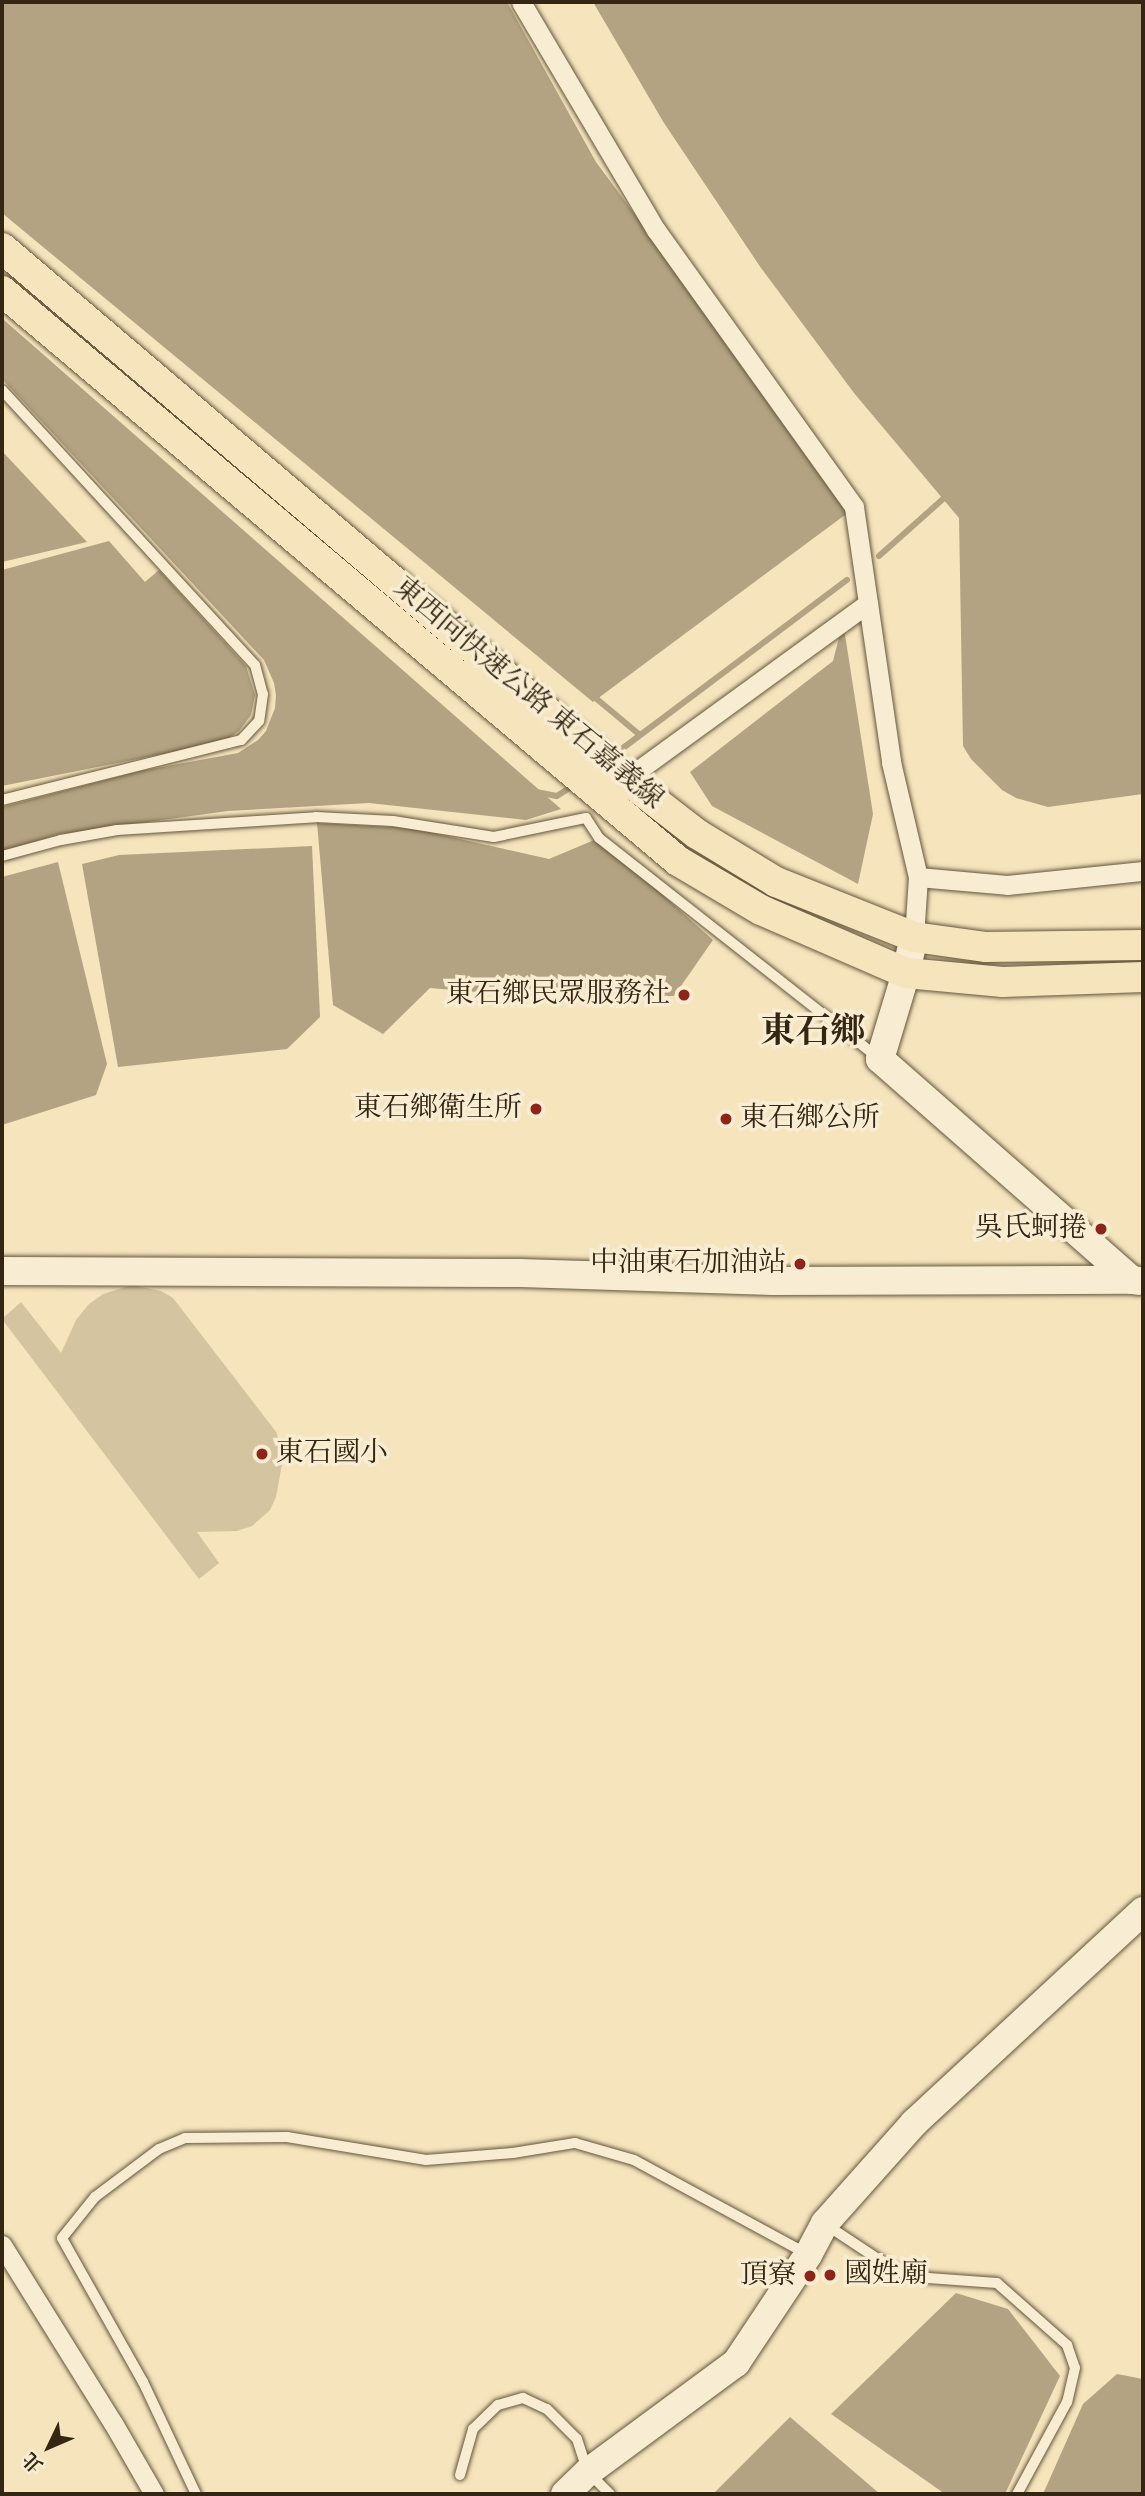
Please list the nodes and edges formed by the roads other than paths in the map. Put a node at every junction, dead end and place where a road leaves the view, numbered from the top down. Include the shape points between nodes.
1 (521, 2) edge
2 (8, 274) edge
3 (2, 390) edge
4 (868, 603) junction
5 (626, 779) junction
6 (2, 800) edge
7 (2, 856) edge
8 (1143, 871) edge
9 (919, 877) junction
10 (914, 937) junction
11 (1143, 945) edge
12 (906, 973) junction
13 (1143, 977) edge
14 (880, 1059) junction
15 (2, 1271) edge
16 (1138, 1281) edge
17 (1143, 1911) edge
18 (825, 2223) junction
19 (2, 2245) edge
20 (808, 2255) junction
21 (588, 2472) junction
22 (460, 2475) dead end
23 (154, 2494) edge
24 (196, 2494) edge
25 (565, 2494) edge
26 (610, 2494) edge
27 (1017, 2494) edge

1 - 4 street via 656,230 854,507
2 - 5 main road, 東西向快速公路 東石嘉義線
2 - 12 main road, 東西向快速公路 東石嘉義線 via 678,861 761,910
3 - 6 lane via 255,665 263,694 259,721 241,740
4 - 5 street
4 - 9 street via 891,762
5 - 10 main road, 東西向快速公路 東石嘉義線 via 696,834 776,882
7 - 14 lane via 117,830 316,817 393,821 494,837 586,818 599,838
8 - 9 street via 1007,885
9 - 10 street
10 - 11 main road, 東西向快速公路 東石嘉義線 via 986,947
10 - 12 main road
12 - 13 main road, 東西向快速公路 東石嘉義線 via 1003,982
12 - 14 main road
14 - 16 main road
15 - 16 main road
17 - 18 main road via 914,2123
18 - 20 main road
18 - 27 lane via 896,2271 997,2283 1067,2345 1075,2368 1067,2402
19 - 23 street
20 - 21 main road via 736,2362
20 - 24 lane via 634,2160 575,2143 426,2160 287,2137 185,2138 159,2149 95,2197 62,2238 143,2382
21 - 22 lane via 577,2438 547,2409 523,2398 498,2405 472,2429
21 - 25 main road
21 - 26 lane

